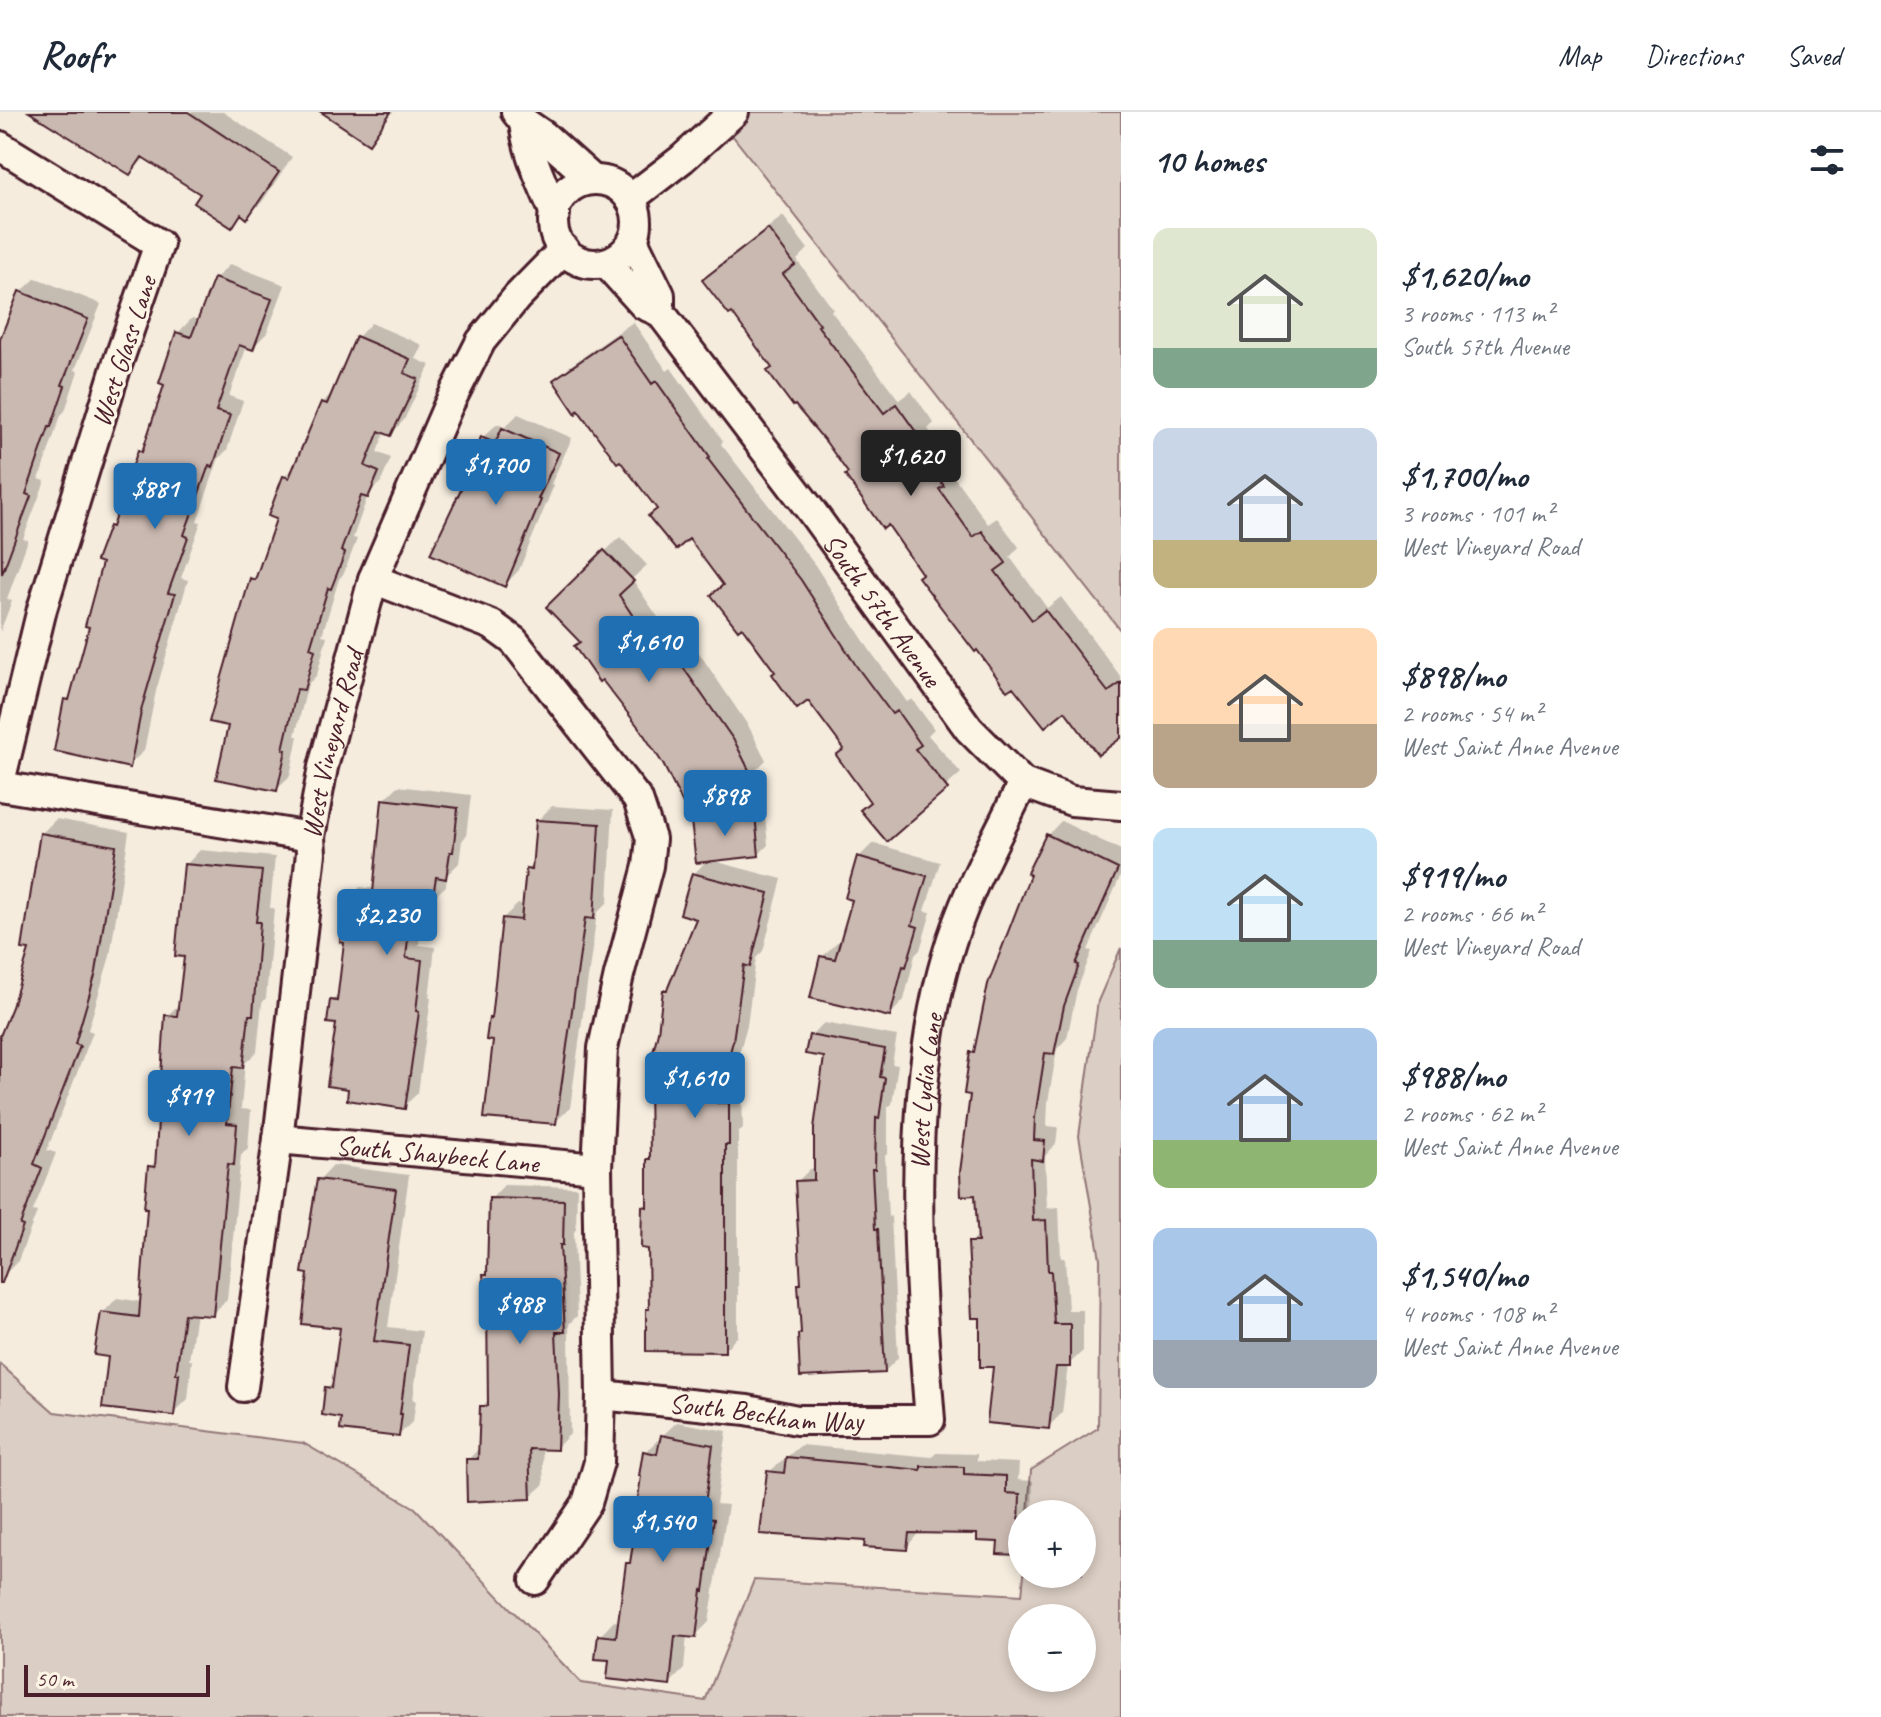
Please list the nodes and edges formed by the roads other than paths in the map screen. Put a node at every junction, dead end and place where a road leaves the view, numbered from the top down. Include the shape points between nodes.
1 (734, 112) edge
2 (520, 117) edge
3 (0, 146) edge
4 (593, 180) junction
5 (630, 199) junction
6 (555, 214) junction
7 (633, 240) junction
8 (564, 249) junction
9 (606, 263) junction
10 (660, 312) junction
11 (373, 579) junction
12 (1023, 783) junction
13 (0, 784) edge
14 (1121, 805) edge
15 (310, 837) junction
16 (278, 1139) junction
17 (597, 1168) junction
18 (243, 1387) dead end
19 (601, 1395) junction
20 (930, 1420) joint
21 (535, 1580) dead end

1 - 5 street
2 - 4 street
2 - 6 street
3 - 13 street, West Glass Lane via 159,244 42,609
4 - 5 street via 615,185
4 - 6 street via 568,191
5 - 7 street, South 57th Avenue via 637,219
6 - 8 street via 555,232
7 - 9 street
7 - 10 street, South 57th Avenue via 660,295
8 - 9 street via 583,262
8 - 11 street, West Vineyard Road via 481,341
9 - 10 street, South 57th Avenue via 644,305
10 - 12 street, South 57th Avenue via 969,729
11 - 15 street, West Vineyard Road
11 - 17 street via 492,625 514,641 638,800 651,839 648,866 603,1048
12 - 14 street, South 57th Avenue via 1072,801
12 - 20 street, West Lydia Lane via 971,890 947,955 930,1029 919,1178
13 - 15 street
15 - 16 street, West Vineyard Road
16 - 17 street, South Shaybeck Lane
16 - 18 street, West Vineyard Road
17 - 19 street
19 - 20 street, South Beckham Way via 797,1420
19 - 21 street via 599,1462 587,1503

